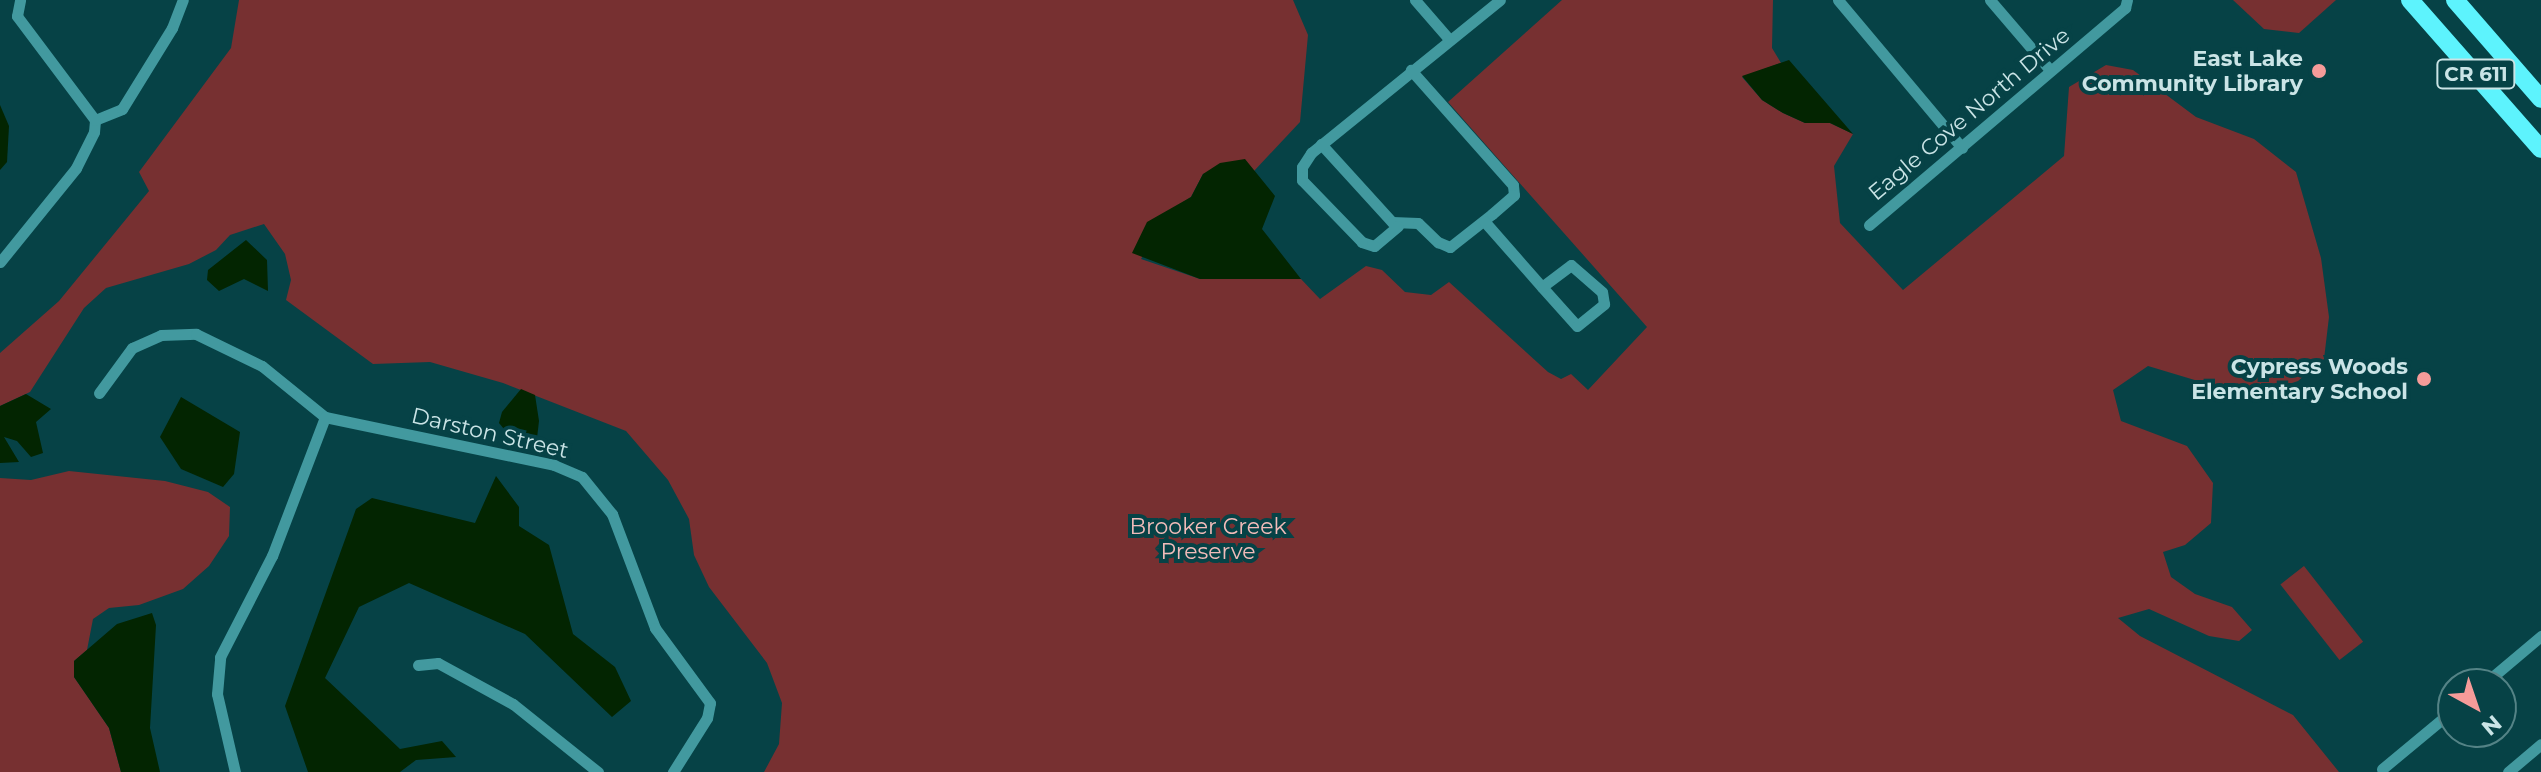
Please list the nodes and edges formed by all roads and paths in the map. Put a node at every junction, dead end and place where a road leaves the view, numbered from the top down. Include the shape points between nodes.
1 (20, 0) edge
2 (183, 0) edge
3 (1415, 0) edge
4 (1500, 0) edge
5 (1838, 0) edge
6 (1990, 0) edge
7 (2127, 0) edge
8 (2410, 0) edge
9 (2455, 0) edge
10 (1448, 38) junction
11 (1411, 70) junction
12 (2050, 70) junction
13 (2541, 99) edge
14 (95, 120) junction
15 (1321, 144) junction
16 (1962, 148) junction
17 (2541, 149) edge
18 (1484, 221) junction
19 (1869, 225) dead end
20 (1398, 226) junction
21 (0, 262) edge
22 (1542, 287) junction
23 (99, 393) dead end
24 (325, 417) junction
25 (2541, 636) edge
26 (418, 665) dead end
27 (2503, 668) edge
28 (2437, 723) edge
29 (2541, 744) edge
30 (2382, 769) dead end
31 (235, 772) edge
32 (598, 772) edge
33 (673, 772) edge
34 (2508, 772) edge

1 - 14 street via 17,16
2 - 14 street via 172,28 122,109
3 - 10 street
4 - 10 street
5 - 16 street
6 - 12 street
7 - 12 street, Eagle Cove North Drive via 2125,8
8 - 17 main road, CR 611
9 - 13 main road, CR 611
10 - 11 street
11 - 15 street
11 - 18 street via 1513,185 1514,195
12 - 16 street, Eagle Cove North Drive
14 - 21 street via 76,168
15 - 20 street
15 - 20 street via 1302,167 1302,180 1362,242 1374,246
16 - 19 street, Eagle Cove North Drive
18 - 20 street via 1450,247 1418,223
18 - 22 street
22 - 22 street via 1577,326 1604,304 1602,292 1571,265
23 - 24 street, Darston Street via 132,348 161,335 196,334 262,366
24 - 31 street via 272,556 220,657 219,706
24 - 33 street, Darston Street via 554,465 582,477 598,492 612,514 655,628 710,703 707,718
25 - 27 street
26 - 32 street via 438,663 513,704
28 - 30 street
29 - 34 street

